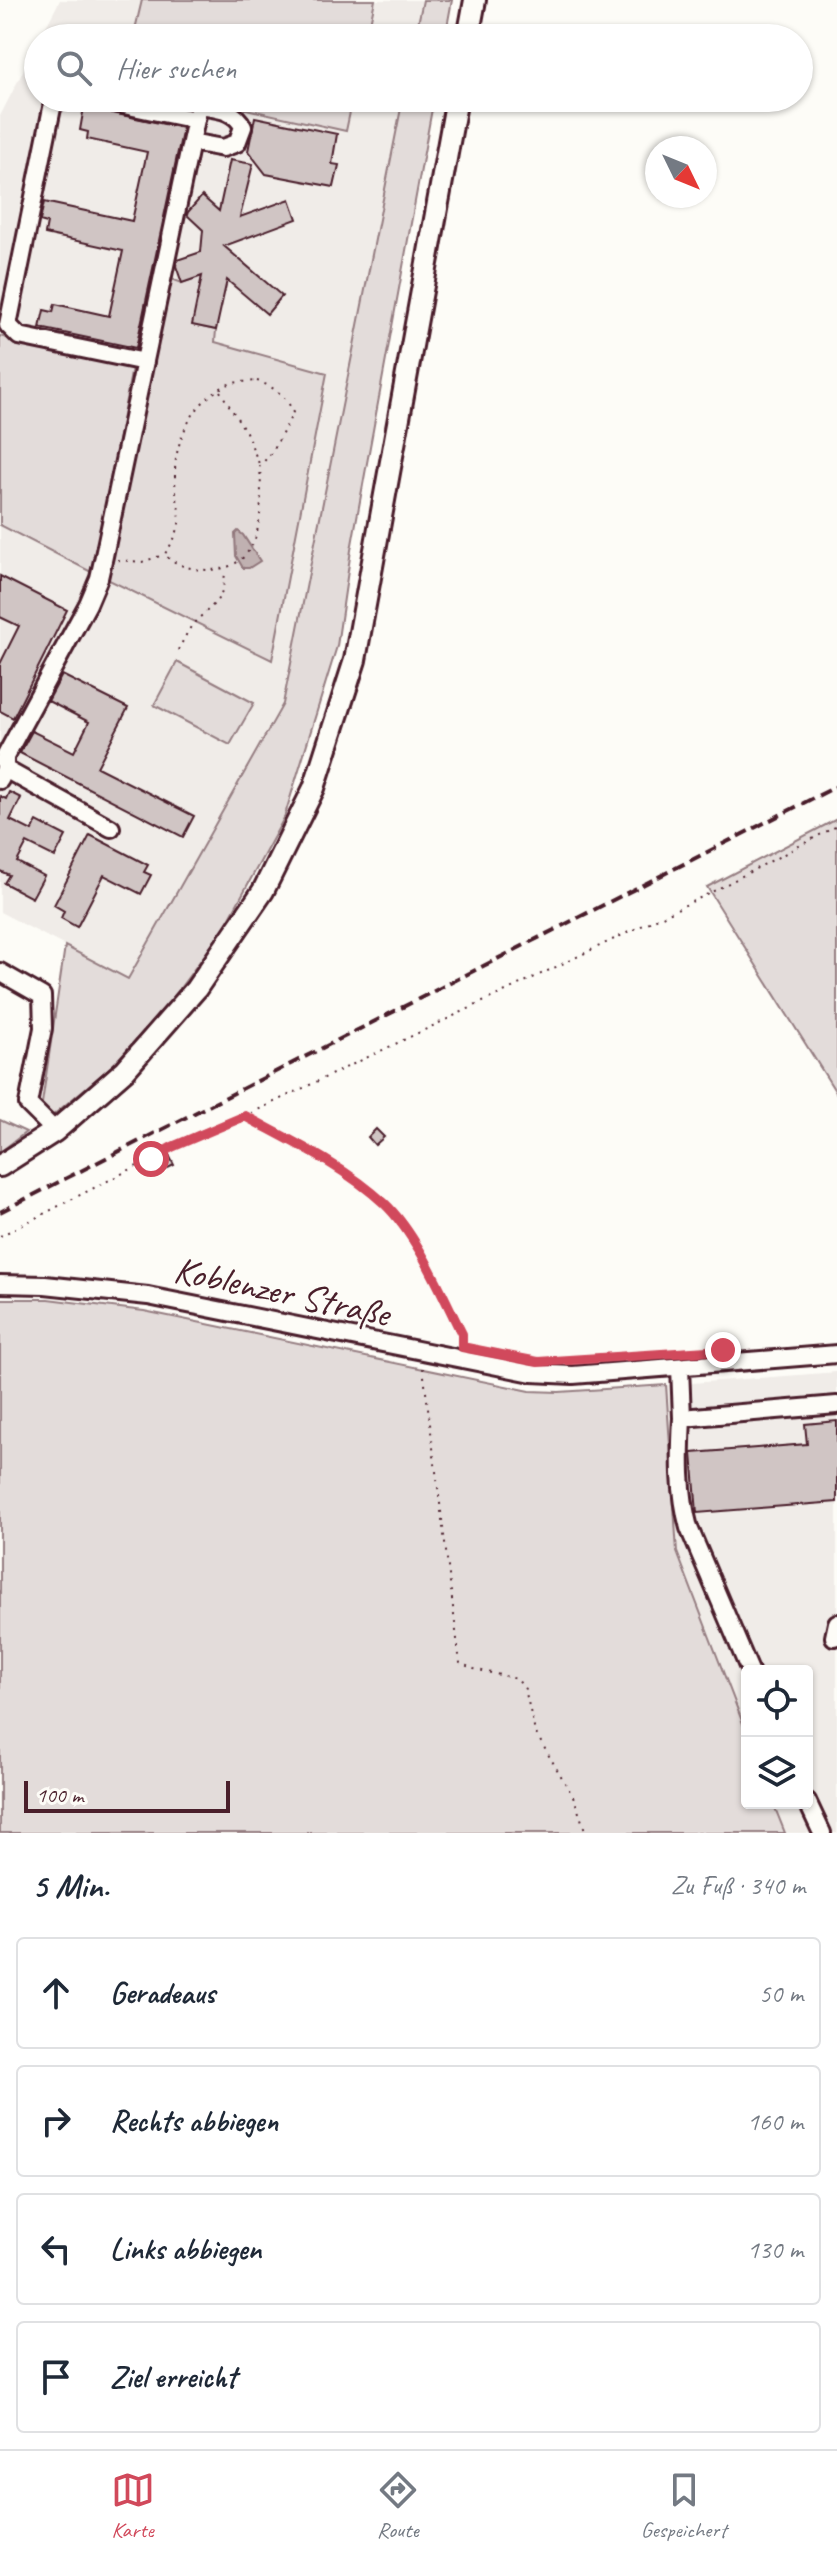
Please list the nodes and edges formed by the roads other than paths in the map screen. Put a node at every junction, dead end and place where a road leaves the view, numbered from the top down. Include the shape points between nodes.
1 (475, 0) edge
2 (471, 24) edge
3 (51, 112) edge
4 (157, 112) edge
5 (198, 112) edge
6 (227, 112) edge
7 (454, 112) edge
8 (196, 120) junction
9 (191, 142) junction
10 (145, 362) junction
11 (3, 763) edge
12 (111, 828) dead end
13 (0, 972) edge
14 (55, 1131) junction
15 (0, 1166) edge
16 (0, 1284) edge
17 (837, 1354) edge
18 (680, 1367) junction
19 (837, 1405) edge
20 (682, 1418) junction
21 (747, 1665) edge
22 (811, 1809) edge
23 (822, 1833) edge

1 - 2 main road
3 - 10 street via 8,325 19,336
4 - 8 street
5 - 8 street
6 - 9 street via 243,127 237,143 223,148
7 - 14 main road via 355,660 314,788 263,891 196,989 125,1070
8 - 9 street
9 - 10 street
10 - 11 street via 99,578
11 - 12 street
13 - 14 street via 42,996 43,1028 28,1104
14 - 15 main road
16 - 18 street, Koblenzer Straße via 148,1296 532,1373
17 - 18 street, Koblenzer Straße
18 - 20 street
19 - 20 street
20 - 21 street via 679,1474 689,1528
22 - 23 street

